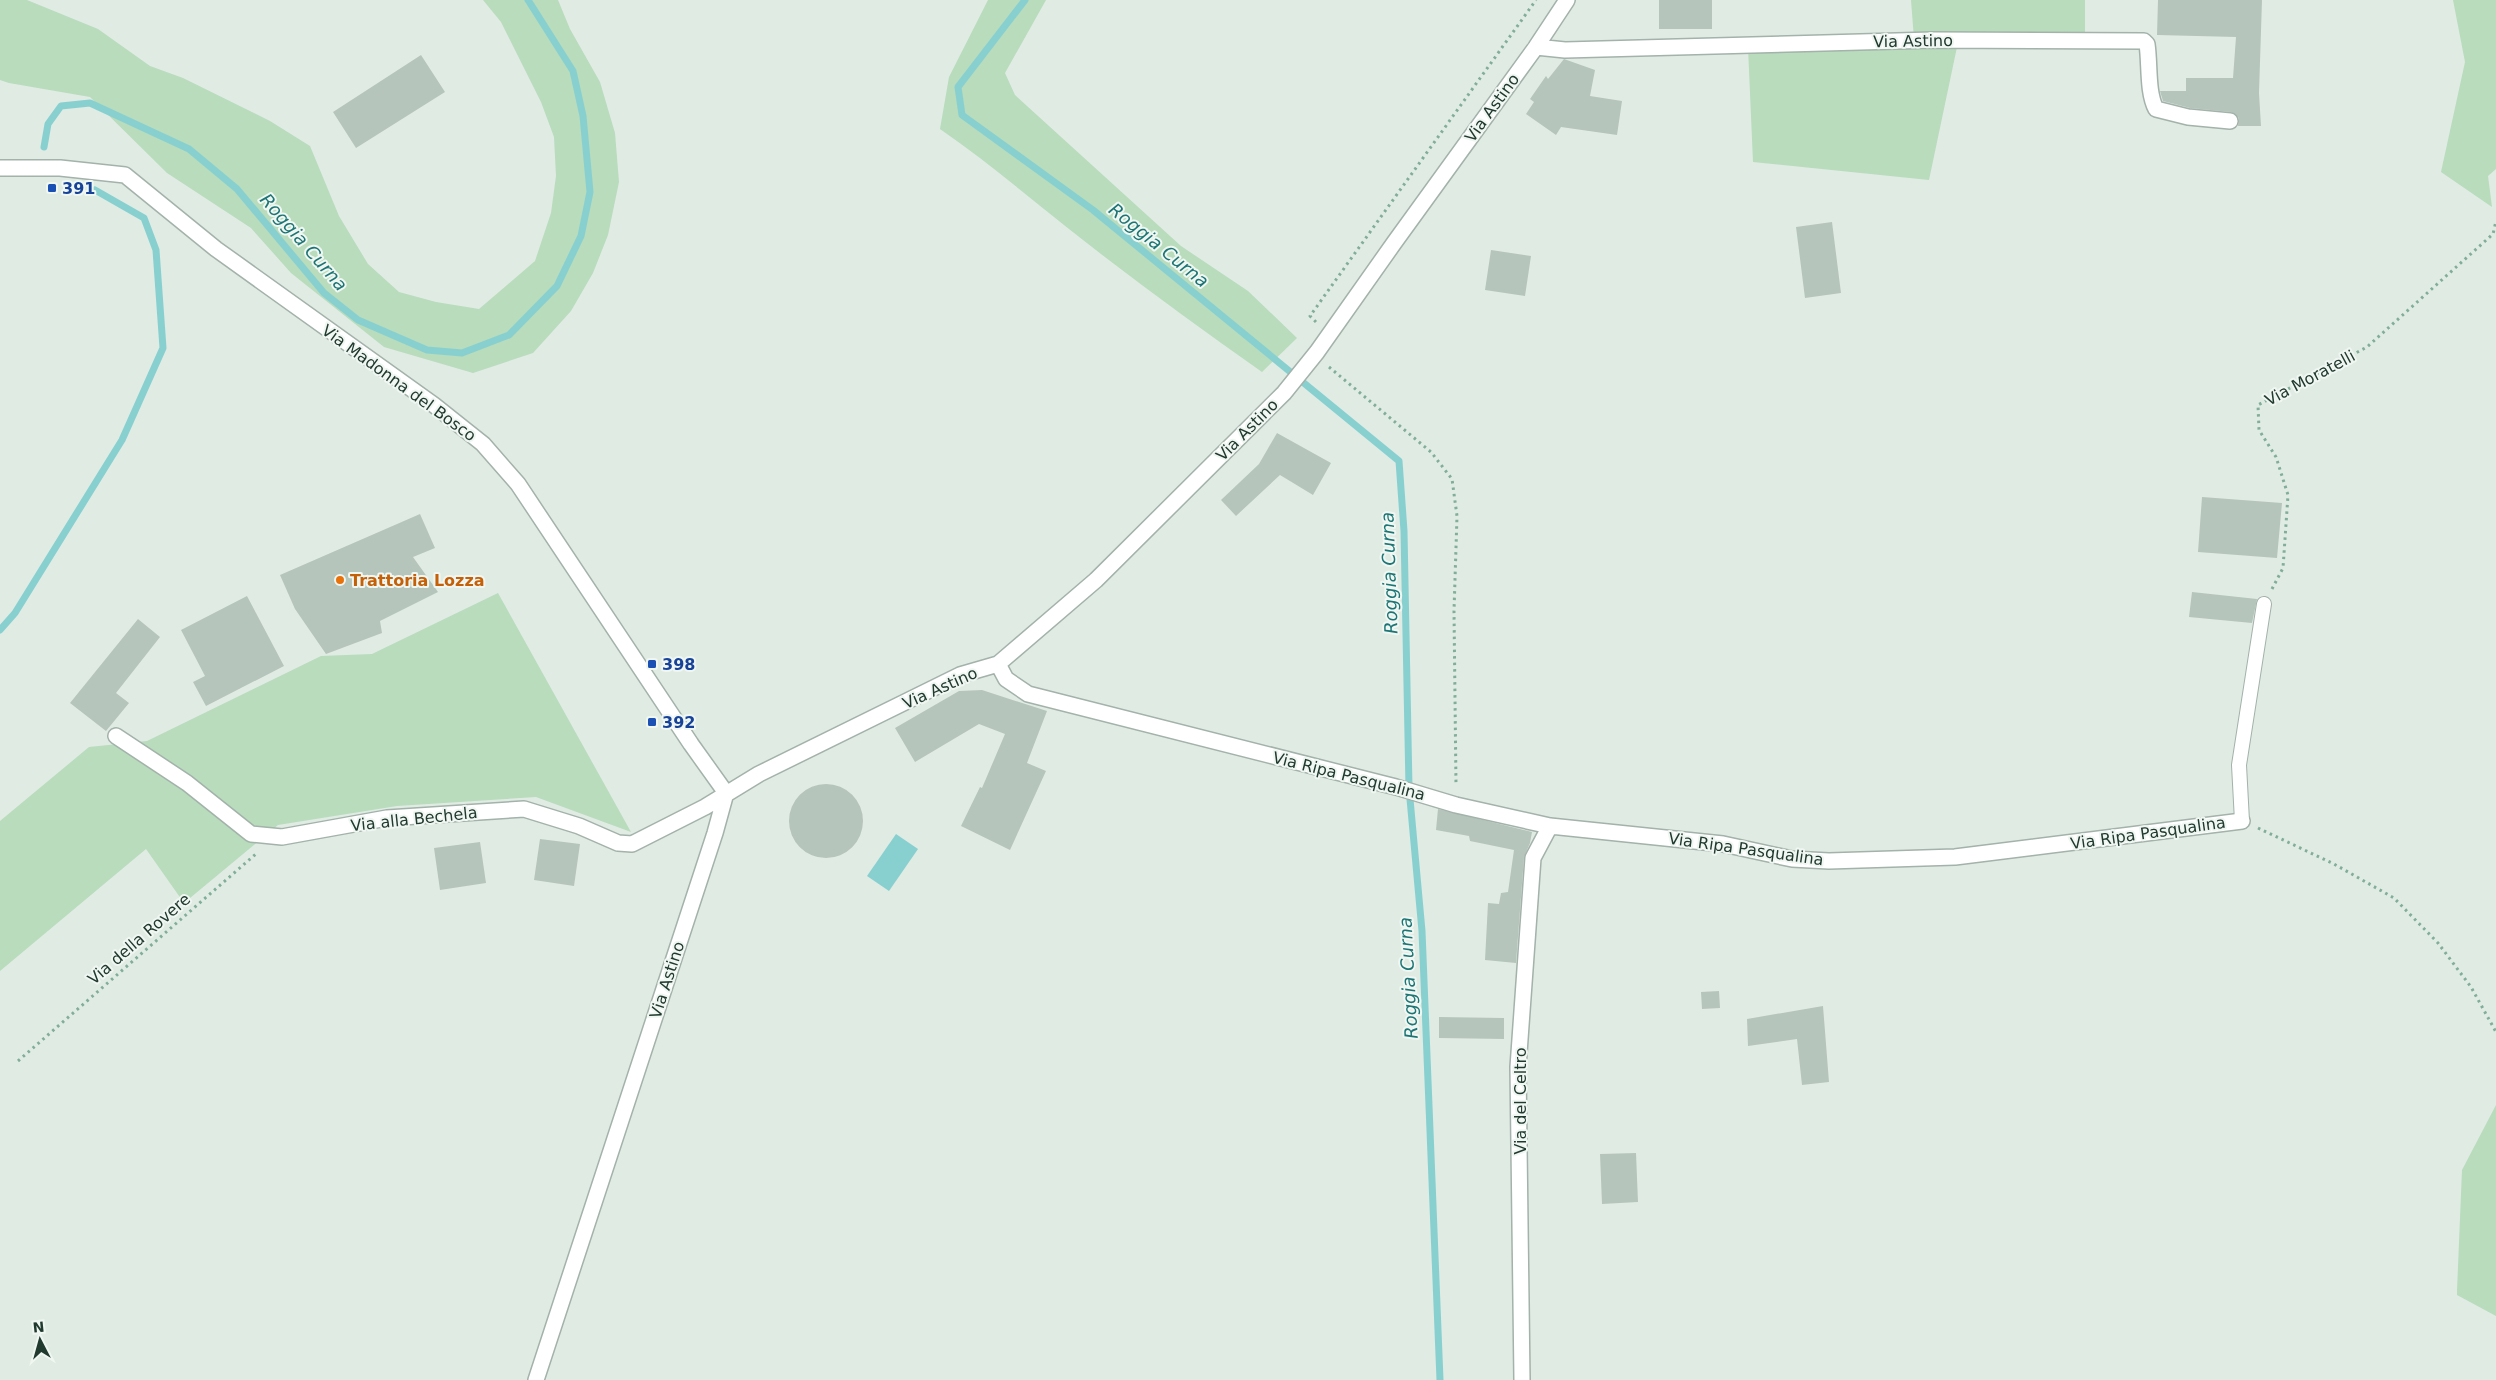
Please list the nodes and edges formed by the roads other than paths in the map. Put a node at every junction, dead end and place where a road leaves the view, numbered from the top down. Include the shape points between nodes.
1 (1567, 0) edge
2 (1536, 47) junction
3 (2230, 121) dead end
4 (0, 168) edge
5 (2264, 604) road end
6 (998, 664) junction
7 (116, 736) dead end
8 (726, 793) junction
9 (2242, 821) joint
10 (1550, 826) junction
11 (536, 1380) edge
12 (1522, 1380) edge

1 - 2 street, Via Astino
2 - 3 street, Via Astino via 1553,50 1933,40 2144,41 2151,70 2151,99 2156,110
2 - 6 street, Via Astino via 1328,337 1284,392 1096,580
4 - 8 street, Via Madonna del Bosco via 60,168 125,175 223,255 434,405 483,444 518,484
5 - 9 lane via 2239,765
6 - 8 street, Via Astino via 960,675
6 - 10 street, Via Ripa Pasqualina via 1006,679 1028,694 1456,805
7 - 8 street, Via alla Bechela via 187,783 251,834 282,838 387,818 524,809 618,843 632,844
8 - 11 street, Via Astino
9 - 10 street, Via Ripa Pasqualina via 1955,857 1829,861 1792,859 1723,844
10 - 12 street, Via del Celtro via 1533,858 1518,1067

